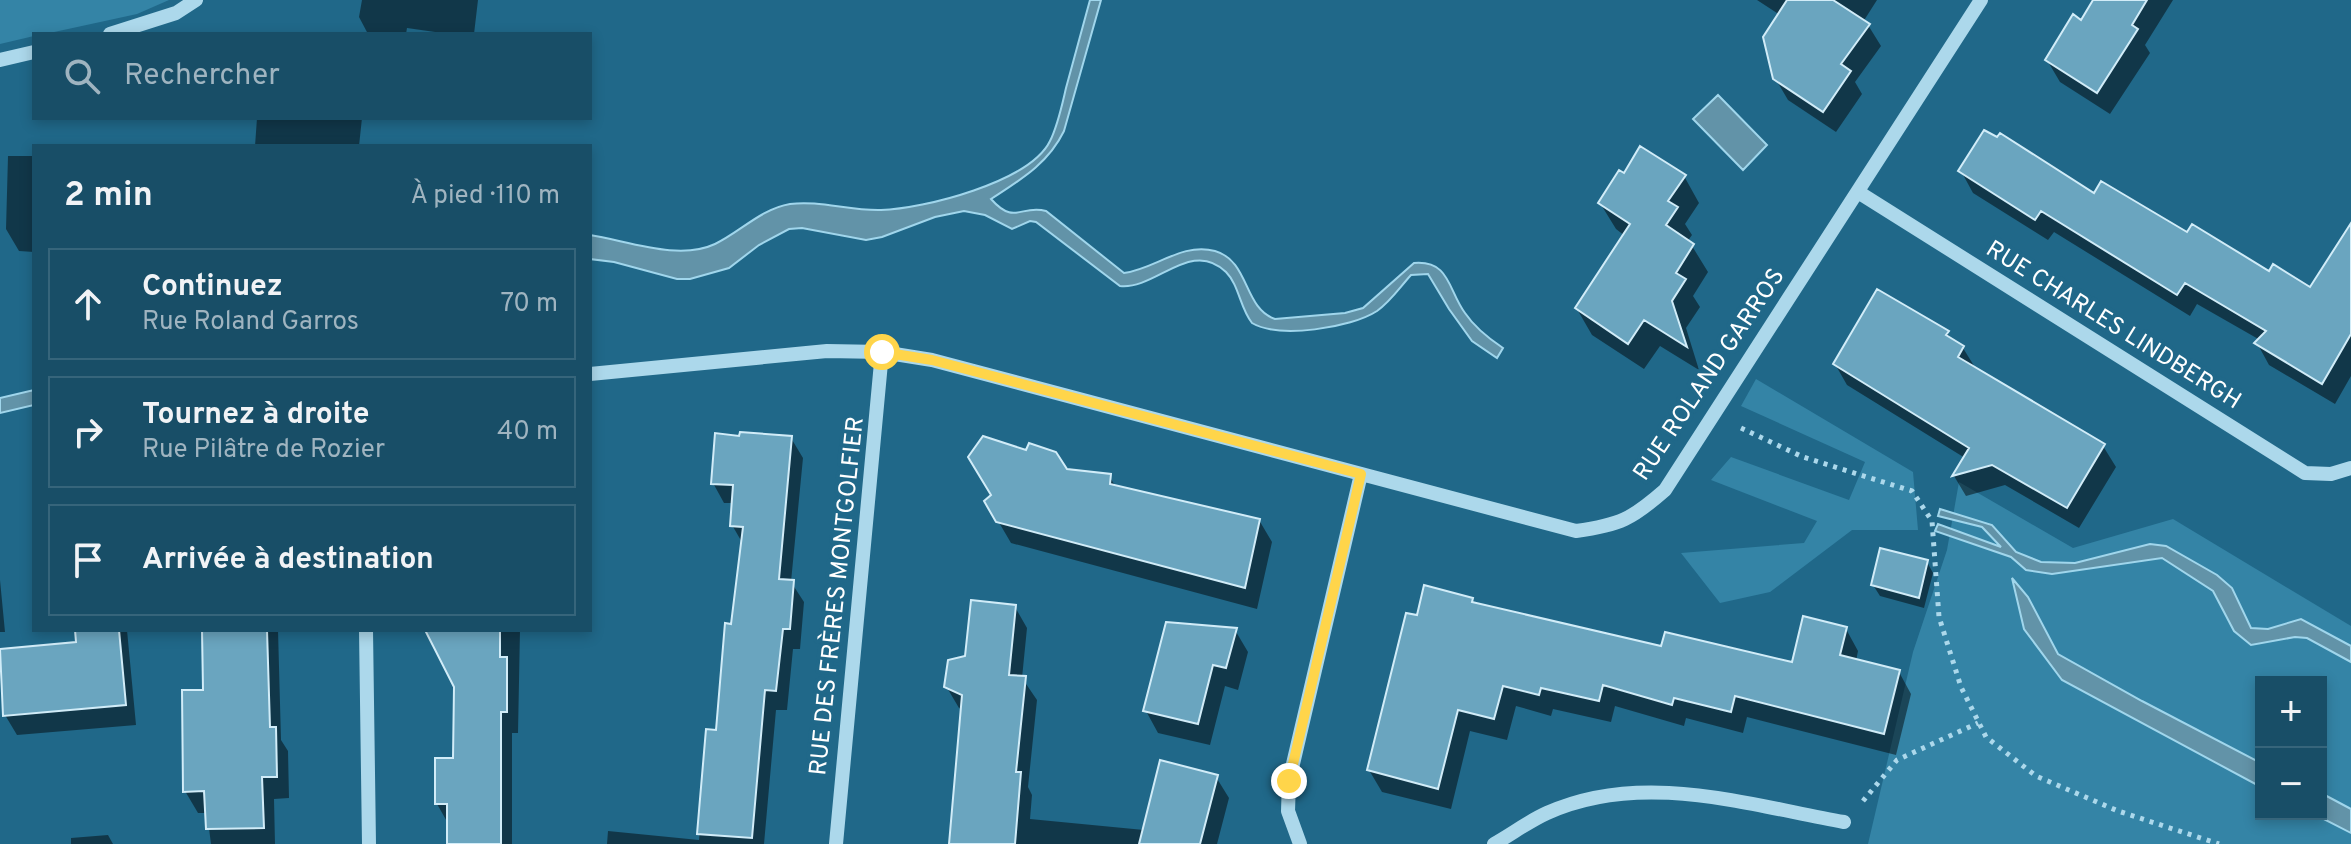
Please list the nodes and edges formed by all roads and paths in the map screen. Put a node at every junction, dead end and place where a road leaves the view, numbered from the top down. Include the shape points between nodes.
1 (196, 0) edge
2 (1981, 0) edge
3 (116, 32) edge
4 (32, 52) edge
5 (0, 60) edge
6 (1858, 192) junction
7 (882, 352) junction
8 (592, 374) edge
9 (1714, 415) junction
10 (2351, 468) edge
11 (1361, 474) junction
12 (366, 632) edge
13 (1978, 723) junction
14 (1844, 822) joint
15 (369, 844) edge
16 (836, 844) edge
17 (1300, 844) edge
18 (1494, 844) edge
19 (2219, 844) edge

1 - 3 street via 176,13
2 - 6 street, RUE ROLAND GARROS
4 - 5 street
6 - 9 street, RUE ROLAND GARROS
6 - 10 street, RUE CHARLES LINDBERGH via 2305,473
7 - 8 street, RUE ROLAND GARROS via 827,351
7 - 11 street, RUE ROLAND GARROS via 932,360
7 - 16 street, RUE DES FRÈRES MONTGOLFIER
9 - 11 street, RUE ROLAND GARROS via 1665,490 1640,512 1610,527 1576,531
9 - 13 path via 1803,457 1912,491 1932,521 1939,617
11 - 17 street via 1289,781 1288,811
12 - 15 street
13 - 14 path via 1897,760
13 - 19 path via 1986,737 2036,776 2118,811
14 - 18 street via 1646,791 1587,800 1548,813

